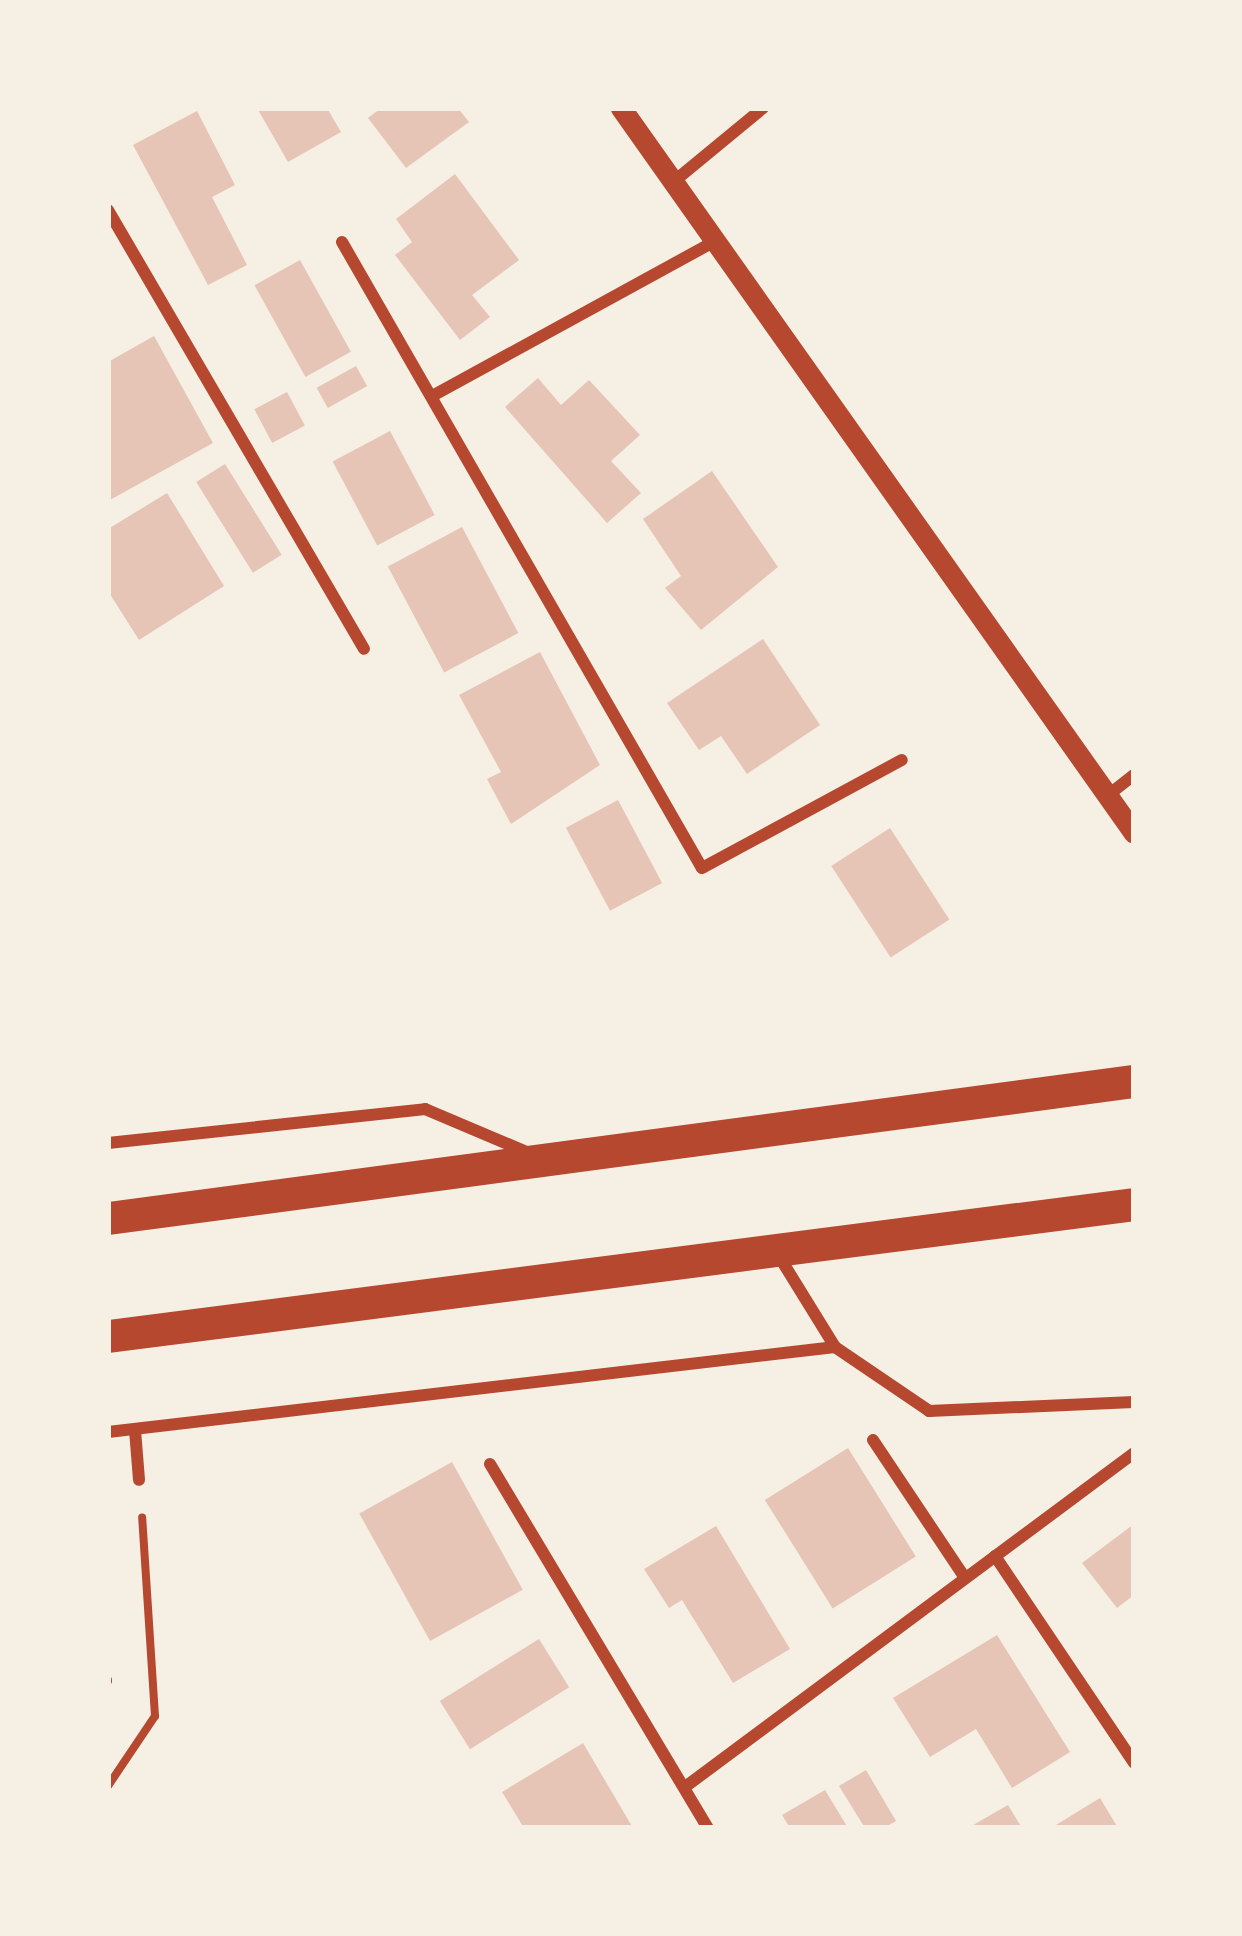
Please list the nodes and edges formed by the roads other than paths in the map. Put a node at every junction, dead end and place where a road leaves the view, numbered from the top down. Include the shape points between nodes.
1 (621, 108) edge
2 (763, 108) edge
3 (671, 184) junction
4 (108, 210) edge
5 (342, 242) dead end
6 (712, 243) junction
7 (434, 395) junction
8 (364, 649) dead end
9 (902, 760) dead end
10 (1134, 775) edge
11 (1106, 797) junction
12 (1134, 833) edge
13 (1134, 1081) edge
14 (108, 1143) edge
15 (541, 1160) junction
16 (1134, 1204) edge
17 (108, 1218) edge
18 (776, 1250) junction
19 (108, 1336) edge
20 (835, 1347) junction
21 (1134, 1402) edge
22 (135, 1430) junction
23 (108, 1432) edge
24 (873, 1440) dead end
25 (1134, 1454) edge
26 (490, 1464) dead end
27 (139, 1480) road end
28 (995, 1556) junction
29 (965, 1578) junction
30 (1134, 1762) edge
31 (685, 1787) junction
32 (709, 1828) edge

1 - 3 street
2 - 3 street
3 - 6 street
4 - 8 street
5 - 7 street
6 - 7 street
6 - 11 street
7 - 9 street via 702,868
10 - 11 street
11 - 12 street
13 - 15 highway
14 - 15 street via 425,1109
15 - 17 highway
16 - 18 highway
18 - 19 highway
18 - 20 street via 805,1314
20 - 21 street via 929,1411
20 - 22 street
22 - 23 street
22 - 27 street
24 - 29 street
25 - 28 street
26 - 31 street
28 - 29 street
28 - 30 street
29 - 31 street
31 - 32 street

